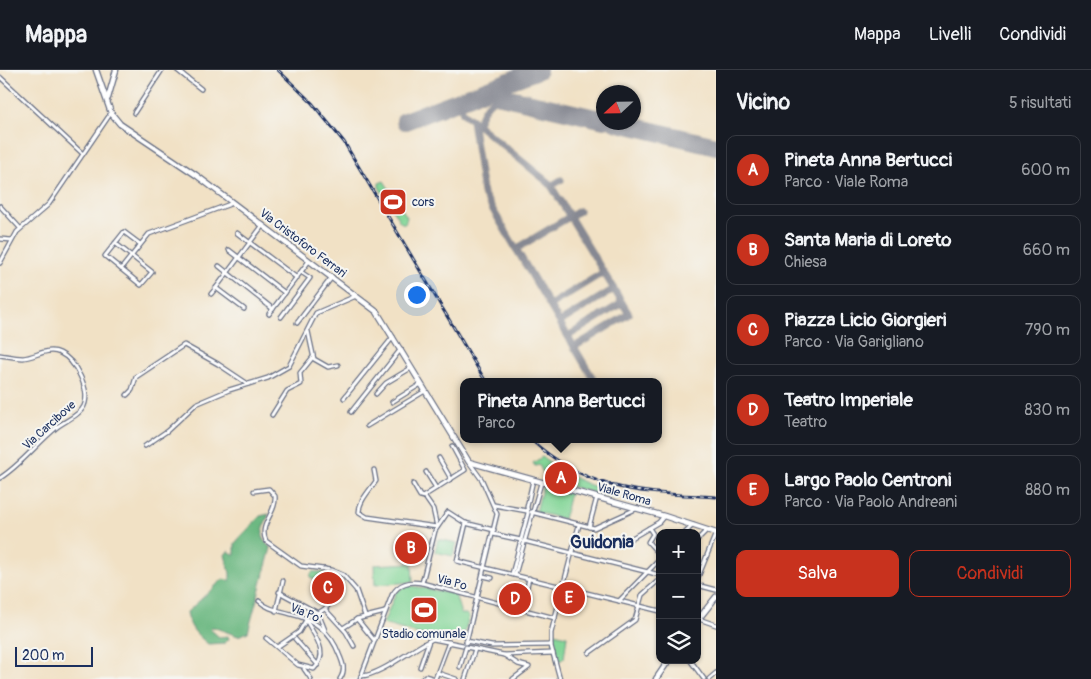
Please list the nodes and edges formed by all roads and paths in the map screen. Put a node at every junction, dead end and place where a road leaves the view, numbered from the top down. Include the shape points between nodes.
1 (96, 70) edge
2 (116, 70) edge
3 (162, 70) edge
4 (177, 70) edge
5 (0, 77) edge
6 (201, 89) dead end
7 (107, 100) junction
8 (111, 113) junction
9 (134, 113) dead end
10 (83, 154) junction
11 (234, 203) junction
12 (0, 206) edge
13 (263, 225) junction
14 (20, 228) junction
15 (237, 232) dead end
16 (0, 239) edge
17 (12, 240) junction
18 (115, 243) junction
19 (250, 243) junction
20 (140, 244) junction
21 (228, 250) dead end
22 (132, 256) junction
23 (239, 258) junction
24 (310, 260) junction
25 (0, 263) edge
26 (219, 266) dead end
27 (121, 269) junction
28 (301, 272) junction
29 (228, 274) junction
30 (332, 277) junction
31 (296, 278) junction
32 (216, 288) junction
33 (285, 293) junction
34 (211, 294) dead end
35 (356, 296) junction
36 (244, 309) dead end
37 (273, 309) junction
38 (269, 314) dead end
39 (281, 317) dead end
40 (297, 323) dead end
41 (308, 330) junction
42 (393, 336) junction
43 (401, 349) junction
44 (0, 355) edge
45 (313, 357) junction
46 (338, 365) dead end
47 (412, 368) junction
48 (249, 384) junction
49 (422, 384) junction
50 (426, 391) junction
51 (376, 394) dead end
52 (127, 395) dead end
53 (344, 398) dead end
54 (392, 402) dead end
55 (351, 412) dead end
56 (272, 415) dead end
57 (367, 426) dead end
58 (145, 446) dead end
59 (452, 446) dead end
60 (439, 458) dead end
61 (469, 462) junction
62 (482, 467) junction
63 (374, 470) dead end
64 (426, 472) dead end
65 (480, 477) junction
66 (0, 478) edge
67 (451, 479) junction
68 (533, 480) junction
69 (541, 482) junction
70 (413, 484) dead end
71 (436, 488) junction
72 (254, 491) dead end
73 (424, 497) junction
74 (597, 497) junction
75 (494, 505) junction
76 (638, 508) junction
77 (529, 511) junction
78 (664, 516) junction
79 (466, 523) junction
80 (579, 525) junction
81 (693, 525) junction
82 (437, 527) junction
83 (589, 527) junction
84 (649, 528) junction
85 (689, 529) edge
86 (707, 530) junction
87 (494, 532) junction
88 (716, 533) edge
89 (701, 536) edge
90 (522, 540) junction
91 (624, 542) dead end
92 (656, 551) edge
93 (572, 553) junction
94 (656, 563) edge
95 (485, 568) junction
96 (325, 569) junction
97 (647, 572) junction
98 (699, 574) edge
99 (514, 575) junction
100 (656, 575) edge
101 (483, 576) junction
102 (492, 578) dead end
103 (529, 578) junction
104 (283, 581) dead end
105 (656, 581) edge
106 (422, 583) junction
107 (701, 586) edge
108 (563, 587) junction
109 (716, 590) edge
110 (279, 592) junction
111 (716, 597) edge
112 (477, 598) junction
113 (619, 600) junction
114 (259, 601) dead end
115 (638, 605) junction
116 (325, 609) junction
117 (522, 610) junction
118 (656, 610) edge
119 (276, 611) junction
120 (385, 612) junction
121 (318, 613) junction
122 (366, 616) junction
123 (555, 618) junction
124 (357, 619) junction
125 (699, 619) edge
126 (306, 620) junction
127 (701, 621) edge
128 (716, 626) edge
129 (343, 628) junction
130 (326, 632) junction
131 (266, 638) dead end
132 (295, 639) dead end
133 (374, 640) junction
134 (429, 641) junction
135 (450, 642) junction
136 (465, 644) junction
137 (551, 645) junction
138 (354, 646) dead end
139 (277, 647) junction
140 (475, 649) junction
141 (553, 653) junction
142 (590, 653) dead end
143 (504, 655) junction
144 (666, 664) edge
145 (693, 664) edge
146 (318, 665) junction
147 (420, 667) dead end
148 (460, 667) dead end
149 (304, 668) junction
150 (438, 673) junction
151 (716, 673) edge
152 (360, 677) edge
153 (311, 679) edge
154 (340, 679) edge
155 (422, 679) edge
156 (435, 679) edge
157 (456, 679) edge
158 (465, 679) edge
159 (514, 679) edge
160 (559, 679) edge
161 (656, 679) edge
162 (704, 679) edge
163 (709, 679) edge

1 - 7 main road, Via Cristoforo Ferrari
2 - 7 main road
3 - 9 street
4 - 6 street
5 - 10 street
7 - 8 main road, Via Cristoforo Ferrari
8 - 10 street
8 - 11 main road, Via Cristoforo Ferrari via 123,126
10 - 14 street via 47,206
11 - 13 main road, Via Cristoforo Ferrari
11 - 20 street via 150,234
12 - 14 street
13 - 19 street
13 - 24 main road, Via Cristoforo Ferrari
14 - 17 street
15 - 19 street
16 - 17 street
17 - 25 street
18 - 20 street via 124,232
18 - 22 street
18 - 27 street via 105,256
19 - 23 street
19 - 31 street
20 - 22 street
21 - 23 street
22 - 27 street
22 - 27 street via 152,272 141,285
23 - 29 street
23 - 33 street
24 - 28 street
24 - 30 main road, Via Cristoforo Ferrari
26 - 29 street
28 - 31 street
28 - 39 street via 310,278
29 - 32 street
29 - 37 street
30 - 35 main road, Via Cristoforo Ferrari
30 - 40 street
31 - 33 street
32 - 34 street
32 - 36 street
33 - 37 street
35 - 41 street via 318,311
35 - 42 main road, Via Cristoforo Ferrari via 378,313
37 - 38 street
41 - 45 street
41 - 48 street via 290,365
42 - 43 main road, Via Cristoforo Ferrari
42 - 53 street
43 - 47 main road, Via Cristoforo Ferrari
43 - 55 street
44 - 66 street, Via Carcibove via 24,358 47,351 63,355 83,384 86,398 82,409
45 - 46 street via 328,367
45 - 56 street via 300,373 301,384 286,392
47 - 49 main road, Via Cristoforo Ferrari
47 - 51 street via 386,383
48 - 52 street via 184,345 136,377 132,392
48 - 58 street via 196,404 171,428
49 - 50 main road, Via Cristoforo Ferrari
49 - 54 street
50 - 57 street
50 - 61 main road, Via Cristoforo Ferrari
59 - 67 street via 465,469
60 - 67 street
61 - 62 main road, Viale Roma
61 - 65 street
62 - 65 street
62 - 68 main road, Viale Roma
63 - 82 street via 376,482 359,512 366,516
64 - 71 street
65 - 75 street
67 - 71 street
68 - 69 main road, Viale Roma
68 - 77 street
69 - 74 main road, Viale Roma
69 - 77 street via 534,510
70 - 73 street
71 - 73 street
72 - 96 street via 269,489 275,496 275,508 265,526 266,541 301,566
73 - 82 street via 434,510
74 - 76 main road, Viale Roma
74 - 83 street
75 - 77 street
75 - 87 street via 497,514
76 - 78 main road, Viale Roma
76 - 83 street via 603,526
77 - 80 street
77 - 90 street
78 - 81 main road, Viale Roma
78 - 84 street
79 - 82 street via 448,512
79 - 87 street
79 - 95 street via 457,561
80 - 83 street
80 - 93 street
81 - 85 street
81 - 86 main road, Viale Roma
82 - 106 street
84 - 91 street
84 - 92 street via 653,534 648,542
86 - 88 main road, Viale Roma
86 - 89 street
87 - 90 street
87 - 95 street
88 - 98 street
90 - 93 street
90 - 99 street
93 - 97 street
93 - 108 street
94 - 97 street
95 - 99 street
95 - 101 street
96 - 116 street via 335,588
96 - 122 street via 337,571 352,583
97 - 100 street
97 - 113 street
99 - 103 street
101 - 102 street
101 - 112 street
103 - 108 street
103 - 117 street
104 - 110 street
105 - 115 street via 642,595
106 - 112 street, Via Po
106 - 120 street via 398,587
107 - 109 street
108 - 113 street
108 - 123 street
110 - 119 street
110 - 121 street
111 - 125 main road
112 - 117 street, Via Po
112 - 136 street
113 - 115 street
114 - 119 street, Via Po'
115 - 118 street
115 - 142 street via 635,620
116 - 121 street
116 - 129 street
117 - 123 street, Via Po
119 - 126 street, Via Po'
120 - 122 street
120 - 133 street
121 - 130 street
122 - 124 street
123 - 137 street
124 - 129 street
124 - 133 street
126 - 130 street, Via Po'
126 - 139 street via 298,632
126 - 146 street via 322,652
127 - 128 street
129 - 138 street
130 - 154 street, Via Po' via 335,643 343,665
131 - 139 street
132 - 146 street
133 - 152 street
134 - 135 street
134 - 147 street
134 - 152 street via 398,660
135 - 136 street
135 - 150 street
136 - 137 street
136 - 140 street
136 - 148 street
137 - 141 street
139 - 149 street
140 - 143 street
140 - 158 street
141 - 143 street
141 - 160 street
143 - 159 street via 528,667
144 - 161 main road
145 - 162 street
146 - 149 street via 313,670
149 - 153 street
150 - 156 street
150 - 157 street
151 - 163 street
155 - 156 street via 425,676

